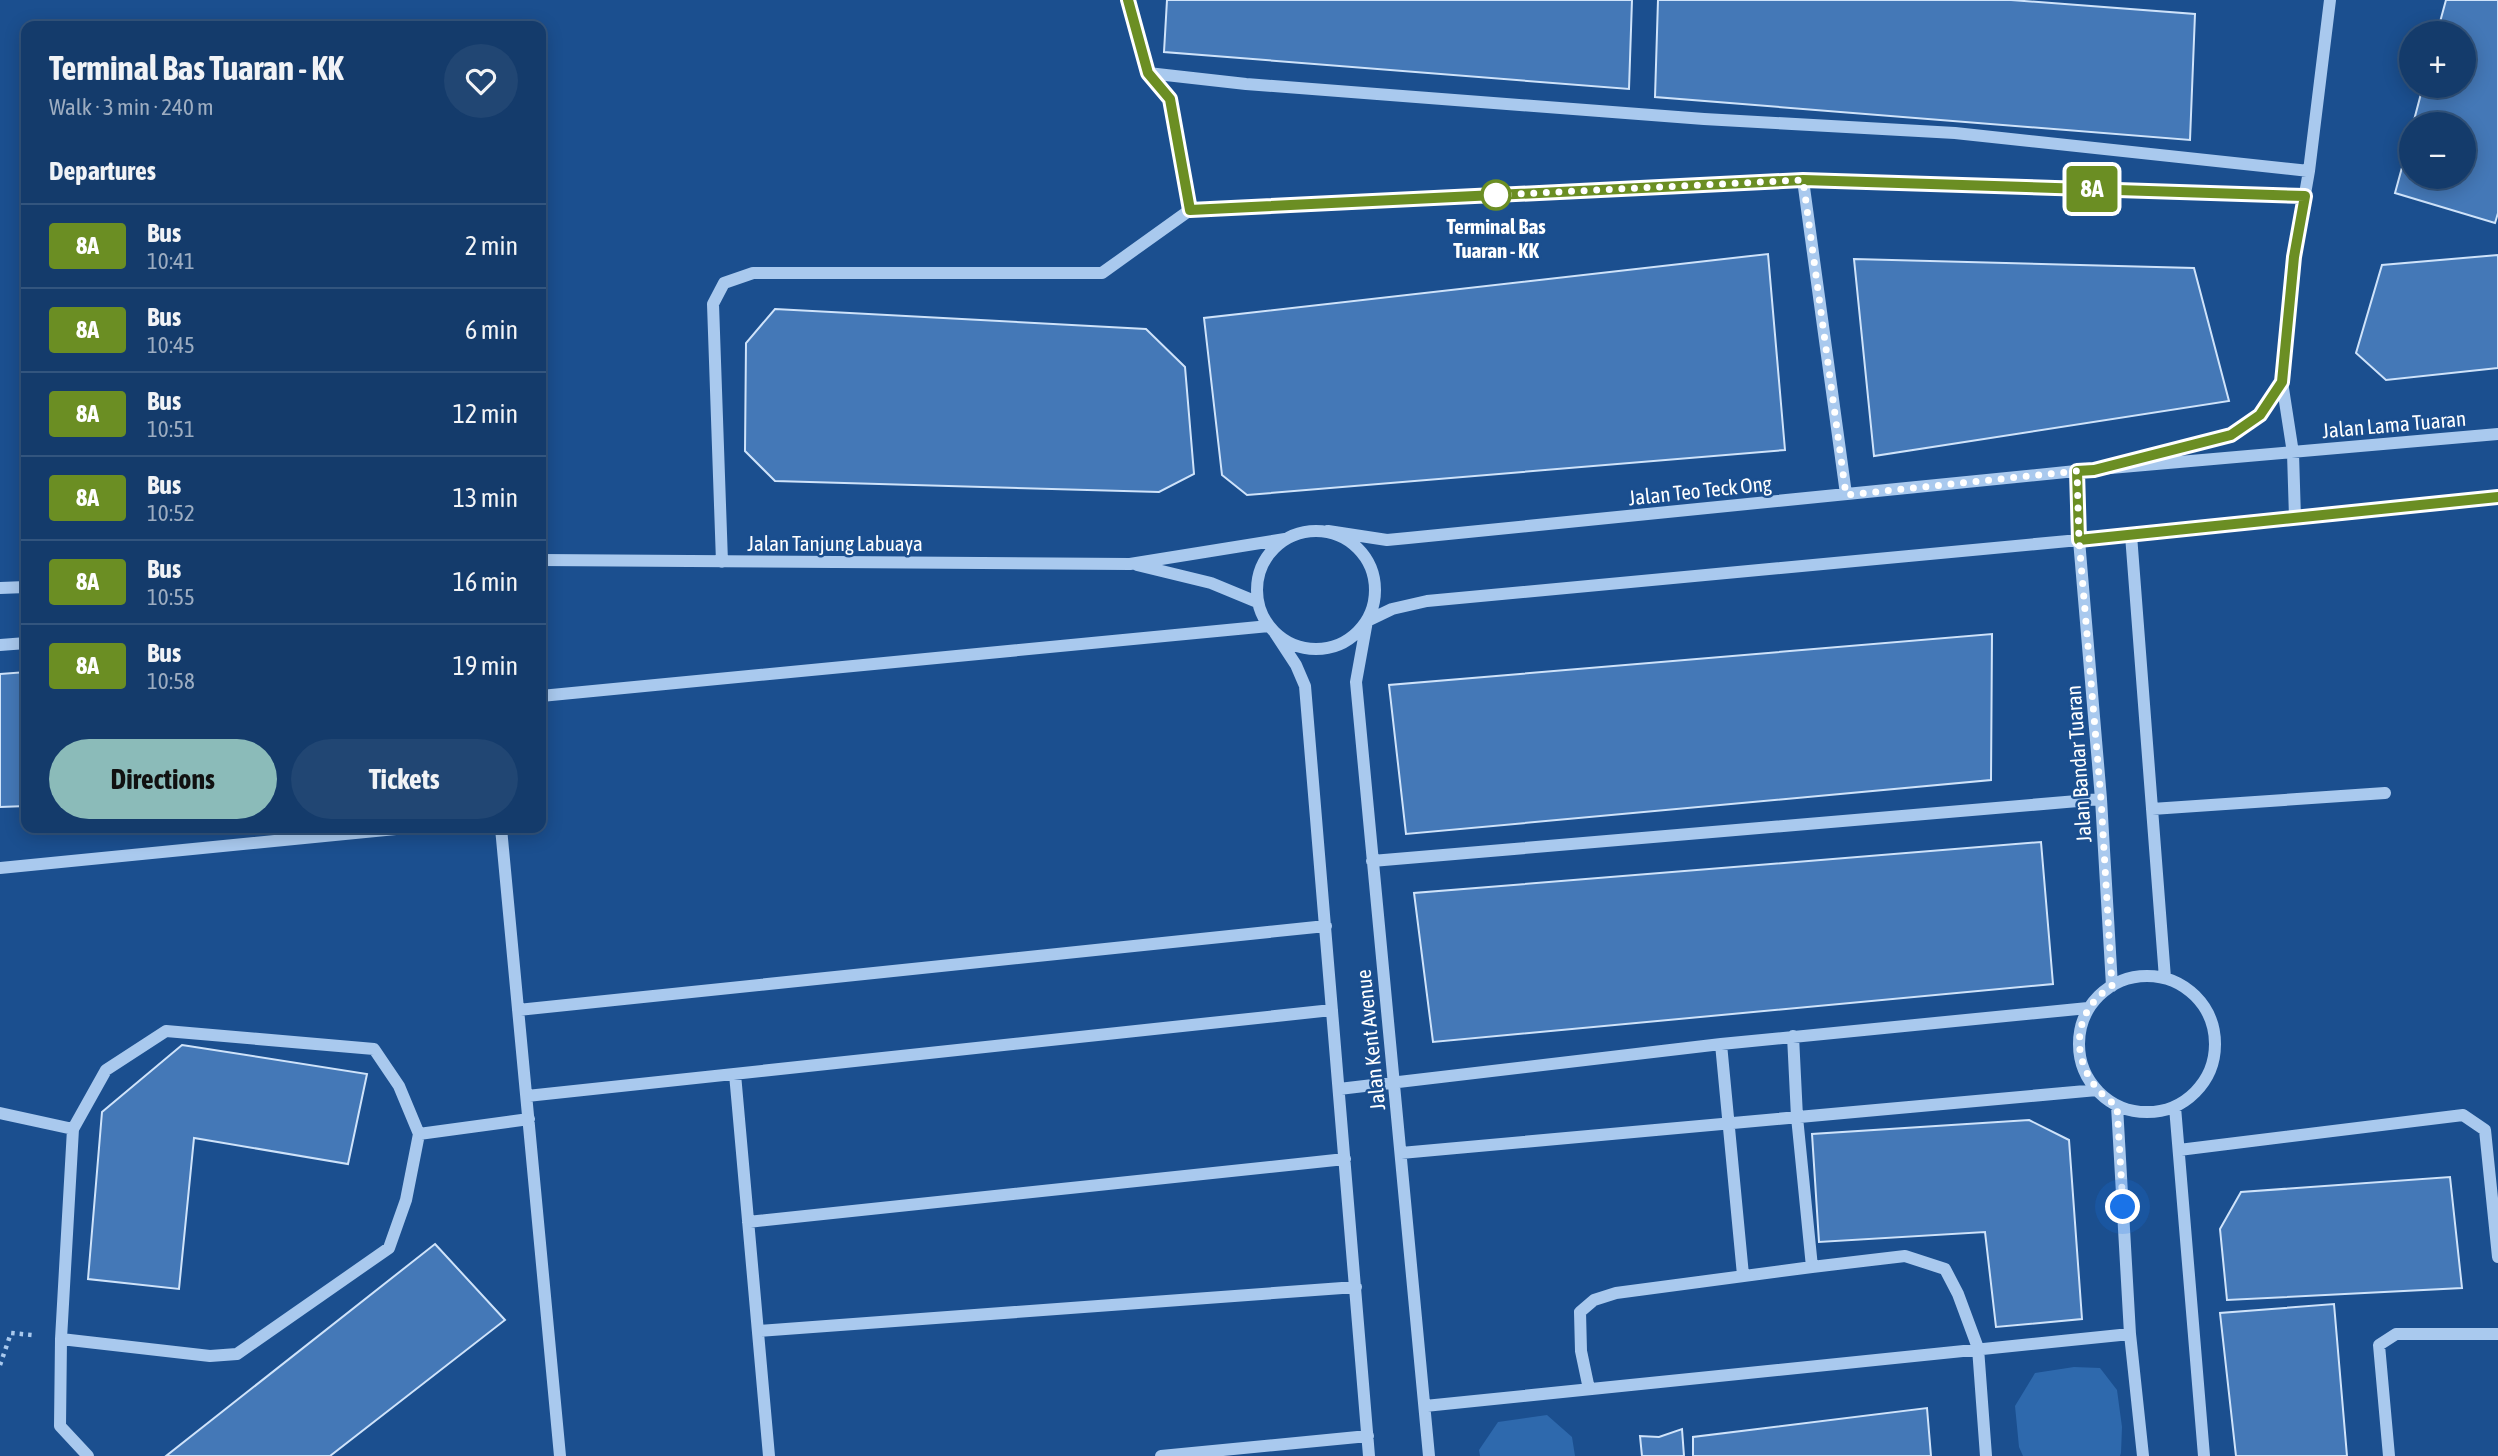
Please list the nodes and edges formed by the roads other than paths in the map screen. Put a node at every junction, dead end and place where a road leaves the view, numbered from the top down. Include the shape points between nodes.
1 (1128, 0) edge
2 (2330, 0) edge
3 (1148, 73) junction
4 (2309, 172) junction
5 (1803, 180) junction
6 (2305, 196) junction
7 (1190, 210) junction
8 (2282, 382) junction
9 (2498, 434) edge
10 (2292, 453) junction
11 (2094, 470) junction
12 (2077, 471) junction
13 (1846, 495) junction
14 (2498, 497) edge
15 (2295, 518) junction
16 (1328, 531) junction
17 (2131, 535) junction
18 (1285, 539) junction
19 (2079, 540) junction
20 (546, 560) edge
21 (722, 562) junction
22 (1130, 564) junction
23 (21, 587) edge
24 (0, 588) edge
25 (1257, 602) junction
26 (1367, 621) junction
27 (1272, 629) junction
28 (21, 643) edge
29 (0, 645) edge
30 (546, 696) edge
31 (2385, 793) dead end
32 (2101, 799) junction
33 (2152, 809) junction
34 (355, 833) edge
35 (501, 833) edge
36 (1373, 861) junction
37 (0, 868) edge
38 (1325, 926) junction
39 (2165, 978) junction
40 (2112, 986) junction
41 (2088, 1008) junction
42 (518, 1010) junction
43 (1332, 1010) junction
44 (1793, 1036) junction
45 (1721, 1044) junction
46 (735, 1074) junction
47 (1394, 1084) junction
48 (1339, 1089) junction
49 (2096, 1090) junction
50 (527, 1097) junction
51 (2117, 1106) junction
52 (2175, 1107) junction
53 (0, 1113) edge
54 (1797, 1117) junction
55 (529, 1119) junction
56 (1729, 1124) junction
57 (73, 1129) junction
58 (419, 1134) junction
59 (2179, 1150) junction
60 (1401, 1153) junction
61 (1345, 1159) junction
62 (2493, 1162) edge
63 (748, 1222) junction
64 (2498, 1257) edge
65 (1812, 1267) junction
66 (1743, 1275) junction
67 (1356, 1287) junction
68 (758, 1331) junction
69 (2130, 1334) junction
70 (2498, 1334) edge
71 (61, 1339) junction
72 (1978, 1348) junction
73 (1589, 1390) junction
74 (1424, 1406) junction
75 (1368, 1436) junction
76 (88, 1456) edge
77 (560, 1456) edge
78 (769, 1456) edge
79 (1161, 1456) edge
80 (1369, 1456) edge
81 (1429, 1456) edge
82 (1986, 1456) edge
83 (2143, 1456) edge
84 (2204, 1456) edge
85 (2389, 1456) edge

1 - 3 street
2 - 4 street
3 - 4 street via 1704,119 1955,133
3 - 7 street via 1170,99
4 - 6 street
5 - 6 street
5 - 7 street
5 - 13 street
6 - 8 street
7 - 21 street via 1102,273 753,273 724,283 713,304
8 - 10 street
8 - 11 street via 2260,415 2231,435
9 - 10 street, Jalan Lama Tuaran
10 - 11 street, Jalan Lama Tuaran
10 - 15 street
11 - 12 street, Jalan Teo Teck Ong
12 - 13 street, Jalan Teo Teck Ong
12 - 19 street, Jalan Bandar Tuaran
13 - 16 street, Jalan Teo Teck Ong via 1387,540
14 - 15 street
15 - 17 street
16 - 18 street via 1306,531
16 - 26 street via 1351,541 1368,560 1375,597
17 - 19 street
17 - 33 street
18 - 22 street
18 - 25 street via 1261,566
19 - 26 street via 1427,601
19 - 32 street, Jalan Bandar Tuaran
20 - 21 street, Jalan Tanjung Labuaya
21 - 22 street, Jalan Tanjung Labuaya
22 - 25 street via 1211,583
23 - 24 street
25 - 27 street
26 - 27 street via 1345,642 1331,647 1301,648
26 - 36 street, Jalan Kent Avenue via 1356,682
27 - 30 street
27 - 38 street, Jalan Kent Avenue via 1305,686
28 - 29 street
31 - 33 street
32 - 36 street
32 - 40 street, Jalan Bandar Tuaran
33 - 39 street
34 - 37 street
35 - 42 street
36 - 47 street, Jalan Kent Avenue
38 - 42 street
38 - 43 street, Jalan Kent Avenue
39 - 40 street via 2147,976
39 - 52 street via 2192,993 2206,1010 2214,1031 2215,1054 2207,1076 2194,1094
40 - 41 street
41 - 44 street
41 - 49 street via 2080,1029 2079,1051
42 - 50 street
43 - 46 street
43 - 48 street, Jalan Kent Avenue
44 - 45 street
44 - 54 street
45 - 47 street
45 - 56 street
46 - 50 street
46 - 63 street
47 - 48 street
47 - 60 street, Jalan Kent Avenue
48 - 61 street, Jalan Kent Avenue
49 - 51 street
49 - 54 street
50 - 55 street
51 - 52 street via 2136,1112
51 - 69 street
52 - 59 street
53 - 57 street
54 - 56 street
54 - 65 street
55 - 58 street
55 - 77 street
56 - 60 street
56 - 66 street
57 - 58 street via 106,1070 166,1031 374,1049 399,1086
57 - 71 street
58 - 71 street via 406,1200 388,1248 237,1354 210,1356
59 - 62 street via 2463,1115 2485,1130
59 - 84 street
60 - 74 street, Jalan Kent Avenue
61 - 63 street
61 - 67 street, Jalan Kent Avenue
62 - 64 street
63 - 68 street
65 - 66 street
65 - 72 street via 1905,1256 1945,1269
66 - 73 street via 1594,1300 1580,1312
67 - 68 street
67 - 75 street, Jalan Kent Avenue
68 - 78 street
69 - 72 street
69 - 83 street
70 - 85 street via 2396,1334 2379,1345
71 - 76 street via 60,1426
72 - 73 street
72 - 82 street
73 - 74 street
74 - 81 street, Jalan Kent Avenue
75 - 79 street
75 - 80 street, Jalan Kent Avenue

